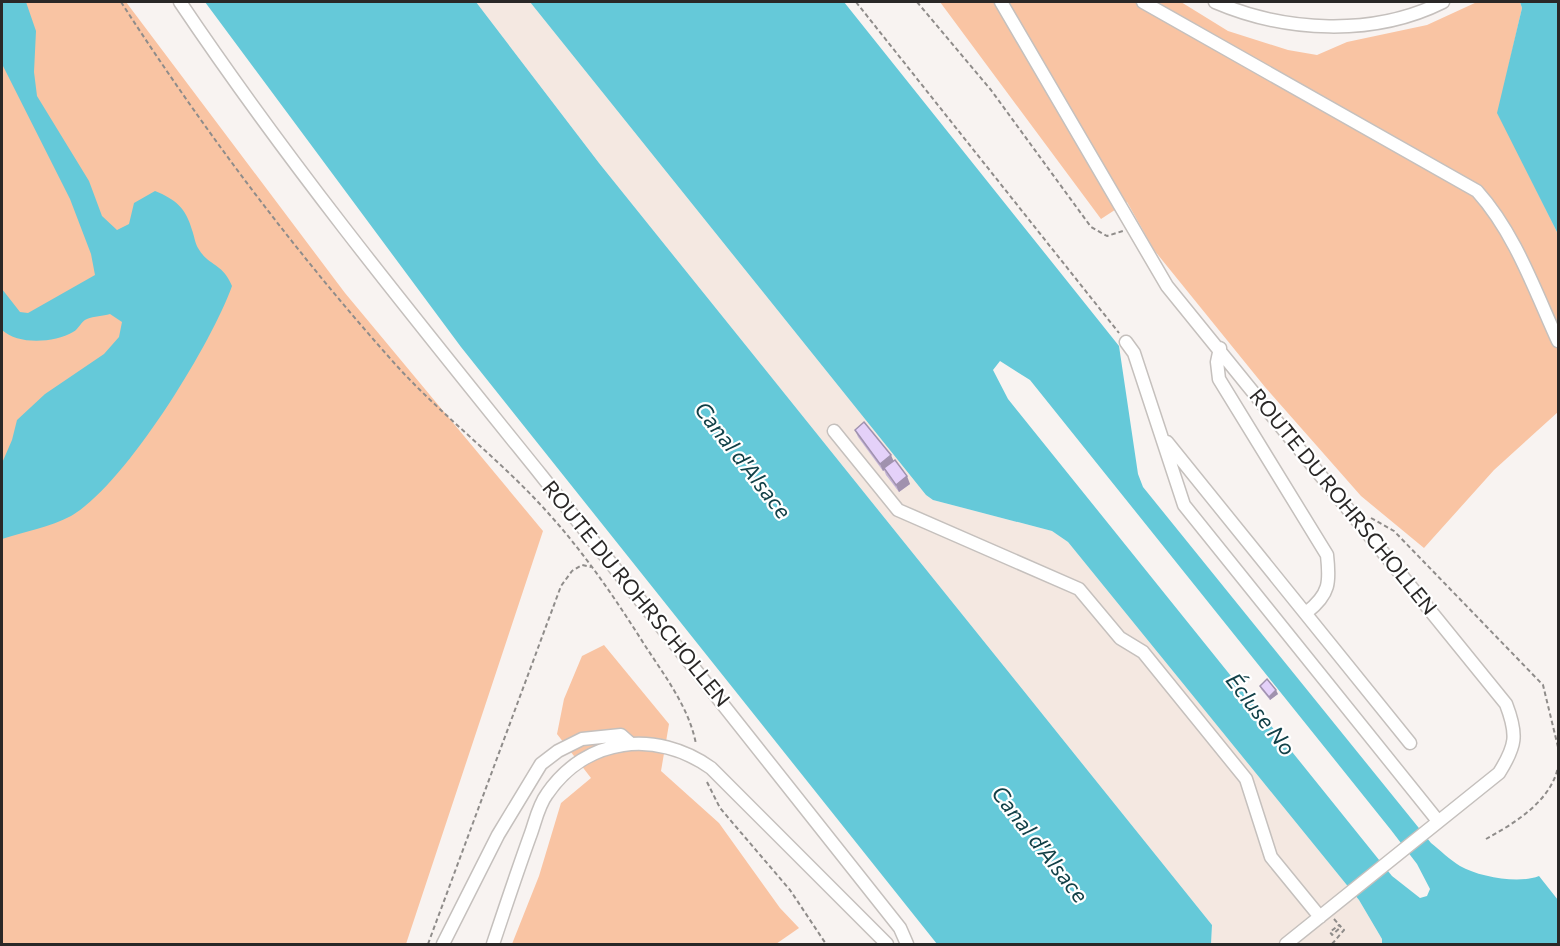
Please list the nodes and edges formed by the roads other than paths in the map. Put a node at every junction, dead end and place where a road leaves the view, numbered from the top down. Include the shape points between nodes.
1 (180, 2) edge
2 (1001, 2) edge
3 (1143, 2) edge
4 (1215, 2) edge
5 (1443, 2) edge
6 (1558, 341) edge
7 (1126, 342) road end
8 (1220, 348) junction
9 (834, 431) dead end
10 (1161, 434) junction
11 (1307, 612) junction
12 (630, 743) junction
13 (1410, 743) dead end
14 (528, 783) junction
15 (546, 795) junction
16 (1438, 821) junction
17 (1320, 917) junction
18 (443, 945) edge
19 (493, 945) edge
20 (887, 945) edge
21 (907, 945) edge
22 (1286, 945) edge

1 - 21 street, ROUTE DU ROHRSCHOLLEN via 359,248 789,784 900,928
2 - 8 street, ROUTE DU ROHRSCHOLLEN via 1167,286
3 - 6 street via 1476,191 1517,252
4 - 5 street via 1271,20 1340,26 1397,18
7 - 10 street via 1134,353
8 - 11 street via 1219,379 1327,555 1330,583 1317,605
8 - 16 street, ROUTE DU ROHRSCHOLLEN via 1506,704 1515,739 1509,756 1499,773
9 - 17 street via 898,510 1079,589 1120,638 1143,652 1246,779 1271,857
10 - 11 street
10 - 16 street via 1184,505
11 - 13 street
12 - 14 street via 621,735 582,739 541,764
12 - 15 street via 578,762
12 - 20 street via 683,750 711,768
14 - 15 street
14 - 18 street
15 - 19 street
16 - 17 street, ROUTE DU ROHRSCHOLLEN
17 - 22 street, ROUTE DU ROHRSCHOLLEN

